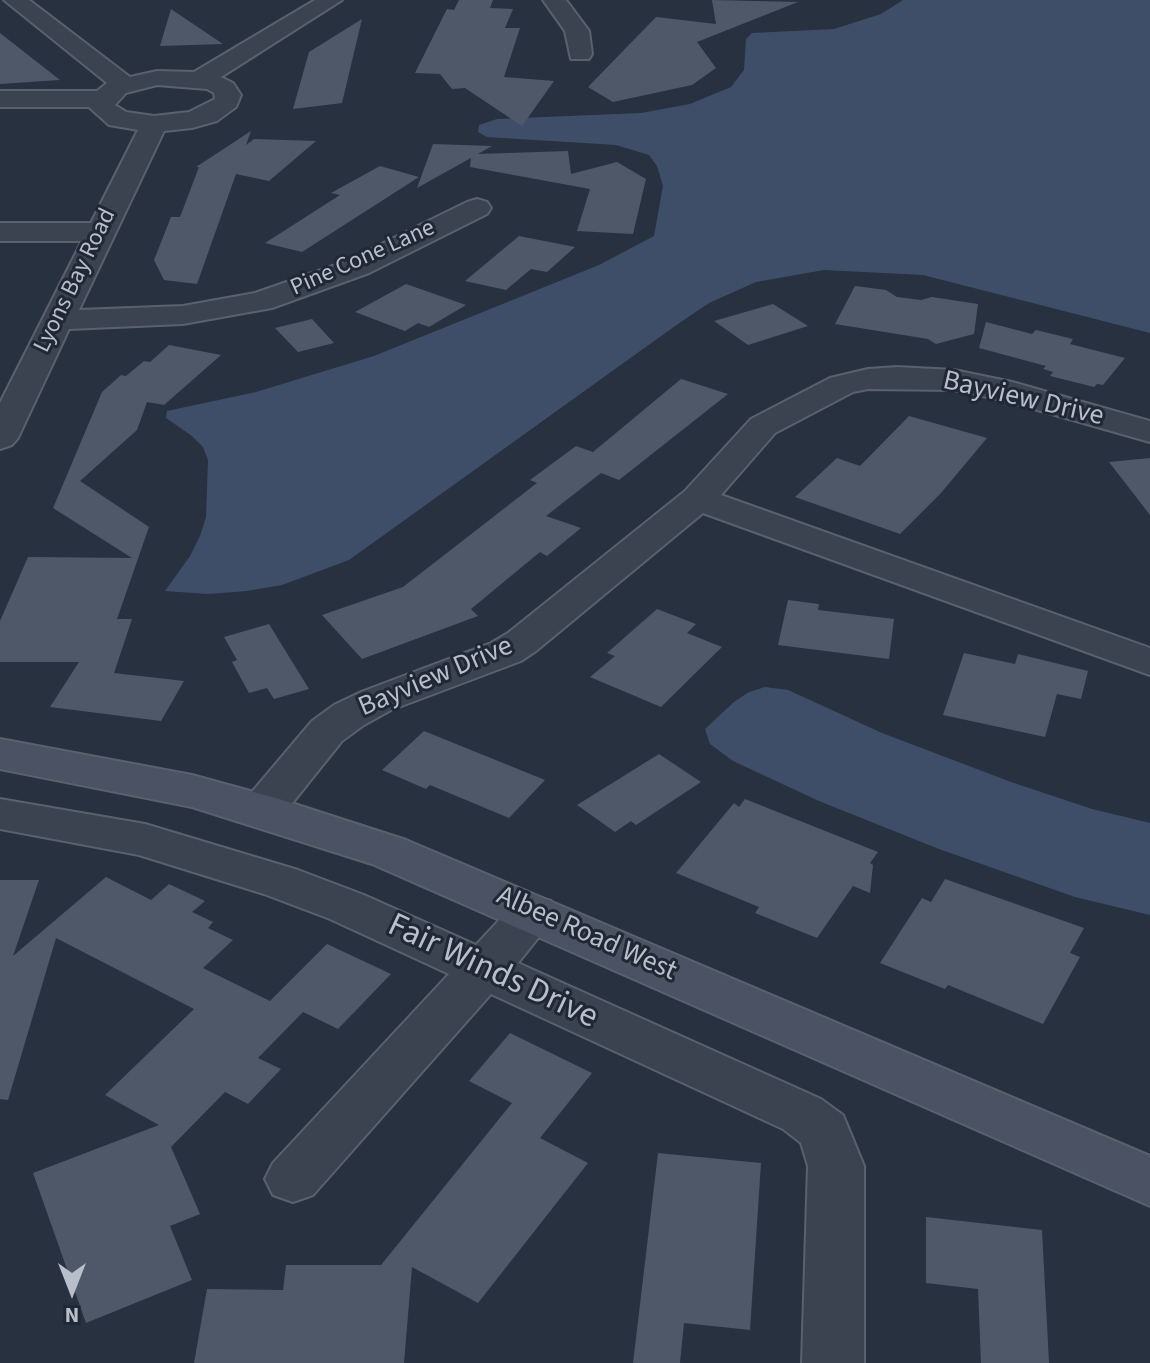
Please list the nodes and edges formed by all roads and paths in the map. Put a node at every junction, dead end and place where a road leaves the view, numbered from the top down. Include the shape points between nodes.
1 (15, 0) edge
2 (52, 0) edge
3 (331, 0) edge
4 (554, 0) edge
5 (87, 26) dead end
6 (580, 54) dead end
7 (133, 61) dead end
8 (157, 78) junction
9 (200, 79) junction
10 (114, 92) junction
11 (0, 99) edge
12 (154, 124) junction
13 (477, 208) dead end
14 (0, 232) edge
15 (99, 232) junction
16 (57, 320) junction
17 (1150, 432) edge
18 (0, 438) edge
19 (698, 499) junction
20 (1150, 662) edge
21 (0, 754) edge
22 (262, 810) junction
23 (0, 814) edge
24 (534, 913) junction
25 (483, 970) junction
26 (293, 1179) dead end
27 (1150, 1182) edge
28 (833, 1363) edge

1 - 10 street
2 - 5 street
3 - 9 street
4 - 6 street via 577,31
7 - 8 street
8 - 9 street
8 - 10 street
9 - 12 street via 224,88 227,102 192,120
10 - 11 street
10 - 12 street via 102,107 107,113
12 - 15 street, Lyons Bay Road
13 - 16 street, Pine Cone Lane via 358,267 261,301 183,315
14 - 15 street
15 - 16 street, Lyons Bay Road
16 - 18 street, Lyons Bay Road
17 - 19 street, Bayview Drive via 981,384 868,379 842,385 763,426
19 - 20 street
19 - 22 street, Bayview Drive via 506,652 349,715 327,731
21 - 22 street, Albee Road West via 128,777
22 - 24 street, Albee Road West via 389,852
23 - 25 street, Fair Winds Drive via 86,827 200,856 347,907
24 - 25 street
24 - 27 street, Albee Road West
25 - 26 street
25 - 28 street, Fair Winds Drive via 802,1114 824,1131 836,1166

